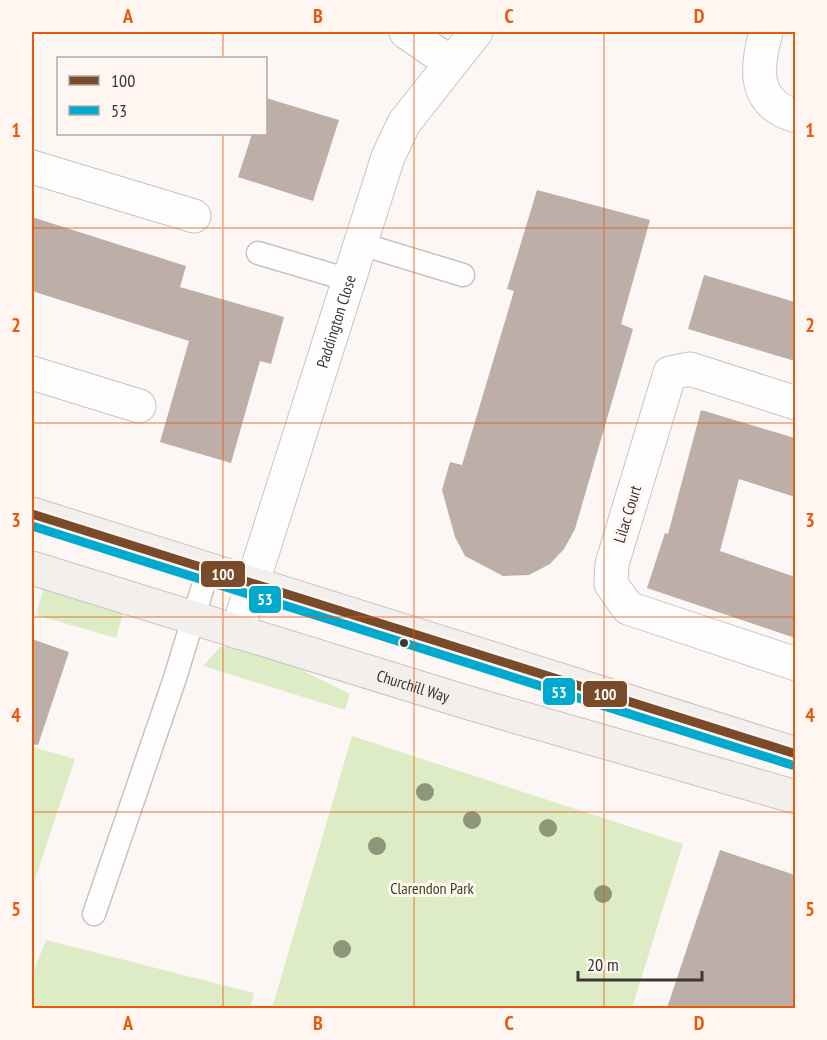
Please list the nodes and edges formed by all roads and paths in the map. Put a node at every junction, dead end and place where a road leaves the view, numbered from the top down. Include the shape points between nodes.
1 (406, 32) edge
2 (476, 32) edge
3 (766, 32) edge
4 (451, 63) junction
5 (795, 116) edge
6 (32, 167) edge
7 (194, 216) dead end
8 (361, 244) junction
9 (258, 253) dead end
10 (463, 275) dead end
11 (350, 280) junction
12 (32, 373) edge
13 (795, 403) edge
14 (139, 406) dead end
15 (32, 514) edge
16 (32, 568) edge
17 (208, 570) junction
18 (252, 584) junction
19 (193, 618) junction
20 (237, 632) junction
21 (795, 664) edge
22 (795, 754) edge
23 (795, 797) edge
24 (94, 914) dead end

1 - 4 street
2 - 4 street, Paddington Close
3 - 5 street via 758,60 761,88 778,111
4 - 8 street, Paddington Close via 404,123 388,157
6 - 7 street
8 - 10 lane
8 - 11 street, Paddington Close
9 - 11 lane
11 - 18 street, Paddington Close
12 - 14 street
13 - 21 street, Lilac Court via 690,369 670,374 612,564 611,584 628,608
15 - 17 street
16 - 19 street, Churchill Way
17 - 18 street
17 - 19 lane
18 - 20 street, Paddington Close
18 - 22 street
19 - 20 street, Churchill Way
19 - 24 lane
20 - 23 street, Churchill Way

